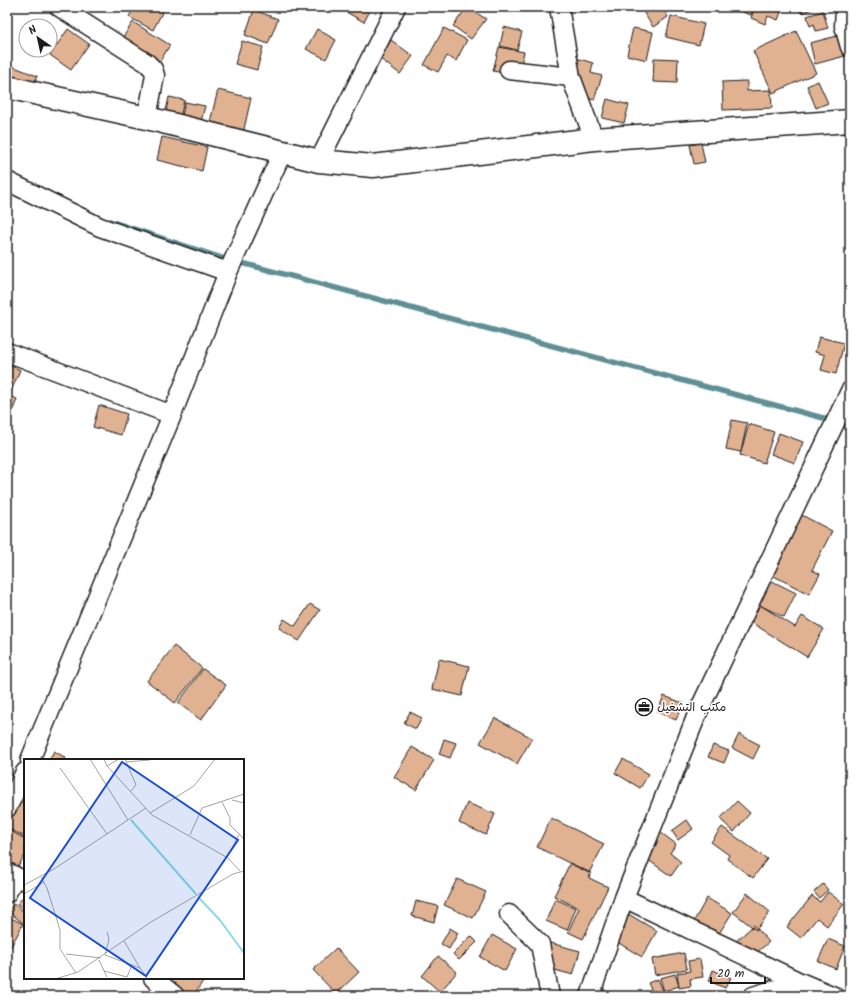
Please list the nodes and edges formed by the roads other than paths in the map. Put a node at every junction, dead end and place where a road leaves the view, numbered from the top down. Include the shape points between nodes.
1 (59, 7) edge
2 (396, 7) edge
3 (560, 7) edge
4 (845, 7) edge
5 (850, 47) edge
6 (509, 70) dead end
7 (571, 77) junction
8 (7, 87) edge
9 (147, 118) junction
10 (850, 121) edge
11 (594, 139) junction
12 (282, 153) junction
13 (319, 161) junction
14 (7, 181) edge
15 (228, 272) junction
16 (7, 352) edge
17 (850, 391) edge
18 (172, 415) junction
19 (30, 759) edge
20 (24, 774) edge
21 (7, 808) edge
22 (16, 876) edge
23 (7, 894) edge
24 (624, 898) junction
25 (509, 914) dead end
26 (154, 979) edge
27 (800, 982) junction
28 (175, 996) edge
29 (550, 996) edge
30 (590, 996) edge
31 (753, 996) edge
32 (834, 996) edge

1 - 9 street via 153,69
2 - 13 street
3 - 7 street
4 - 5 street via 844,26
6 - 7 street
7 - 11 street
8 - 9 street
9 - 12 street
10 - 11 street
11 - 13 street via 372,166
12 - 13 street
12 - 15 street
14 - 15 street via 100,228
15 - 18 street
16 - 18 street
17 - 24 street via 698,712
18 - 19 street
20 - 21 street
22 - 23 street
24 - 27 street
24 - 30 street
25 - 29 street via 540,944
26 - 28 street
27 - 31 street
27 - 32 street

